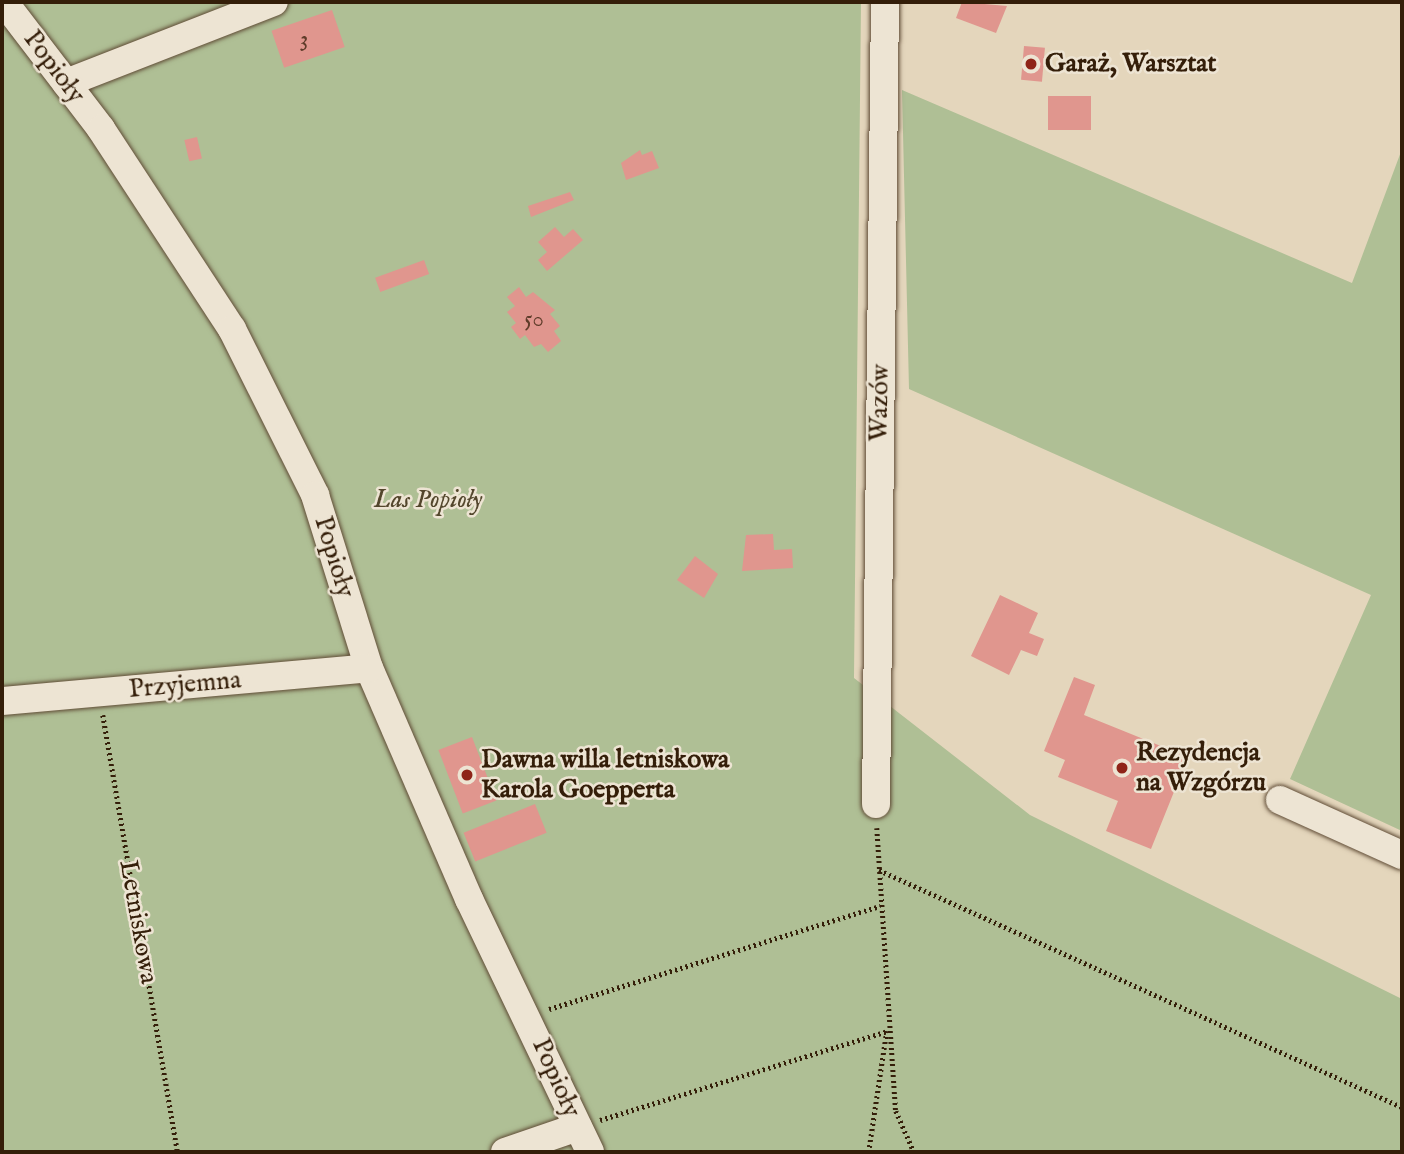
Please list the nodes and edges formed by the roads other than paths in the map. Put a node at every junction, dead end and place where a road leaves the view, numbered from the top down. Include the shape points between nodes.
1 (4, 2) edge
2 (274, 2) edge
3 (885, 2) edge
4 (66, 83) junction
5 (369, 668) junction
6 (2, 701) edge
7 (1280, 800) dead end
8 (876, 804) road end
9 (1402, 855) edge
10 (578, 1127) junction
11 (505, 1152) edge
12 (590, 1152) edge

1 - 4 street, Popioły
2 - 4 street
3 - 8 street, Wazów
4 - 5 street, Popioły via 232,329 315,495
5 - 6 street, Przyjemna
5 - 10 street, Popioły via 469,899 529,1016
7 - 9 street
10 - 11 street
10 - 12 street, Popioły

